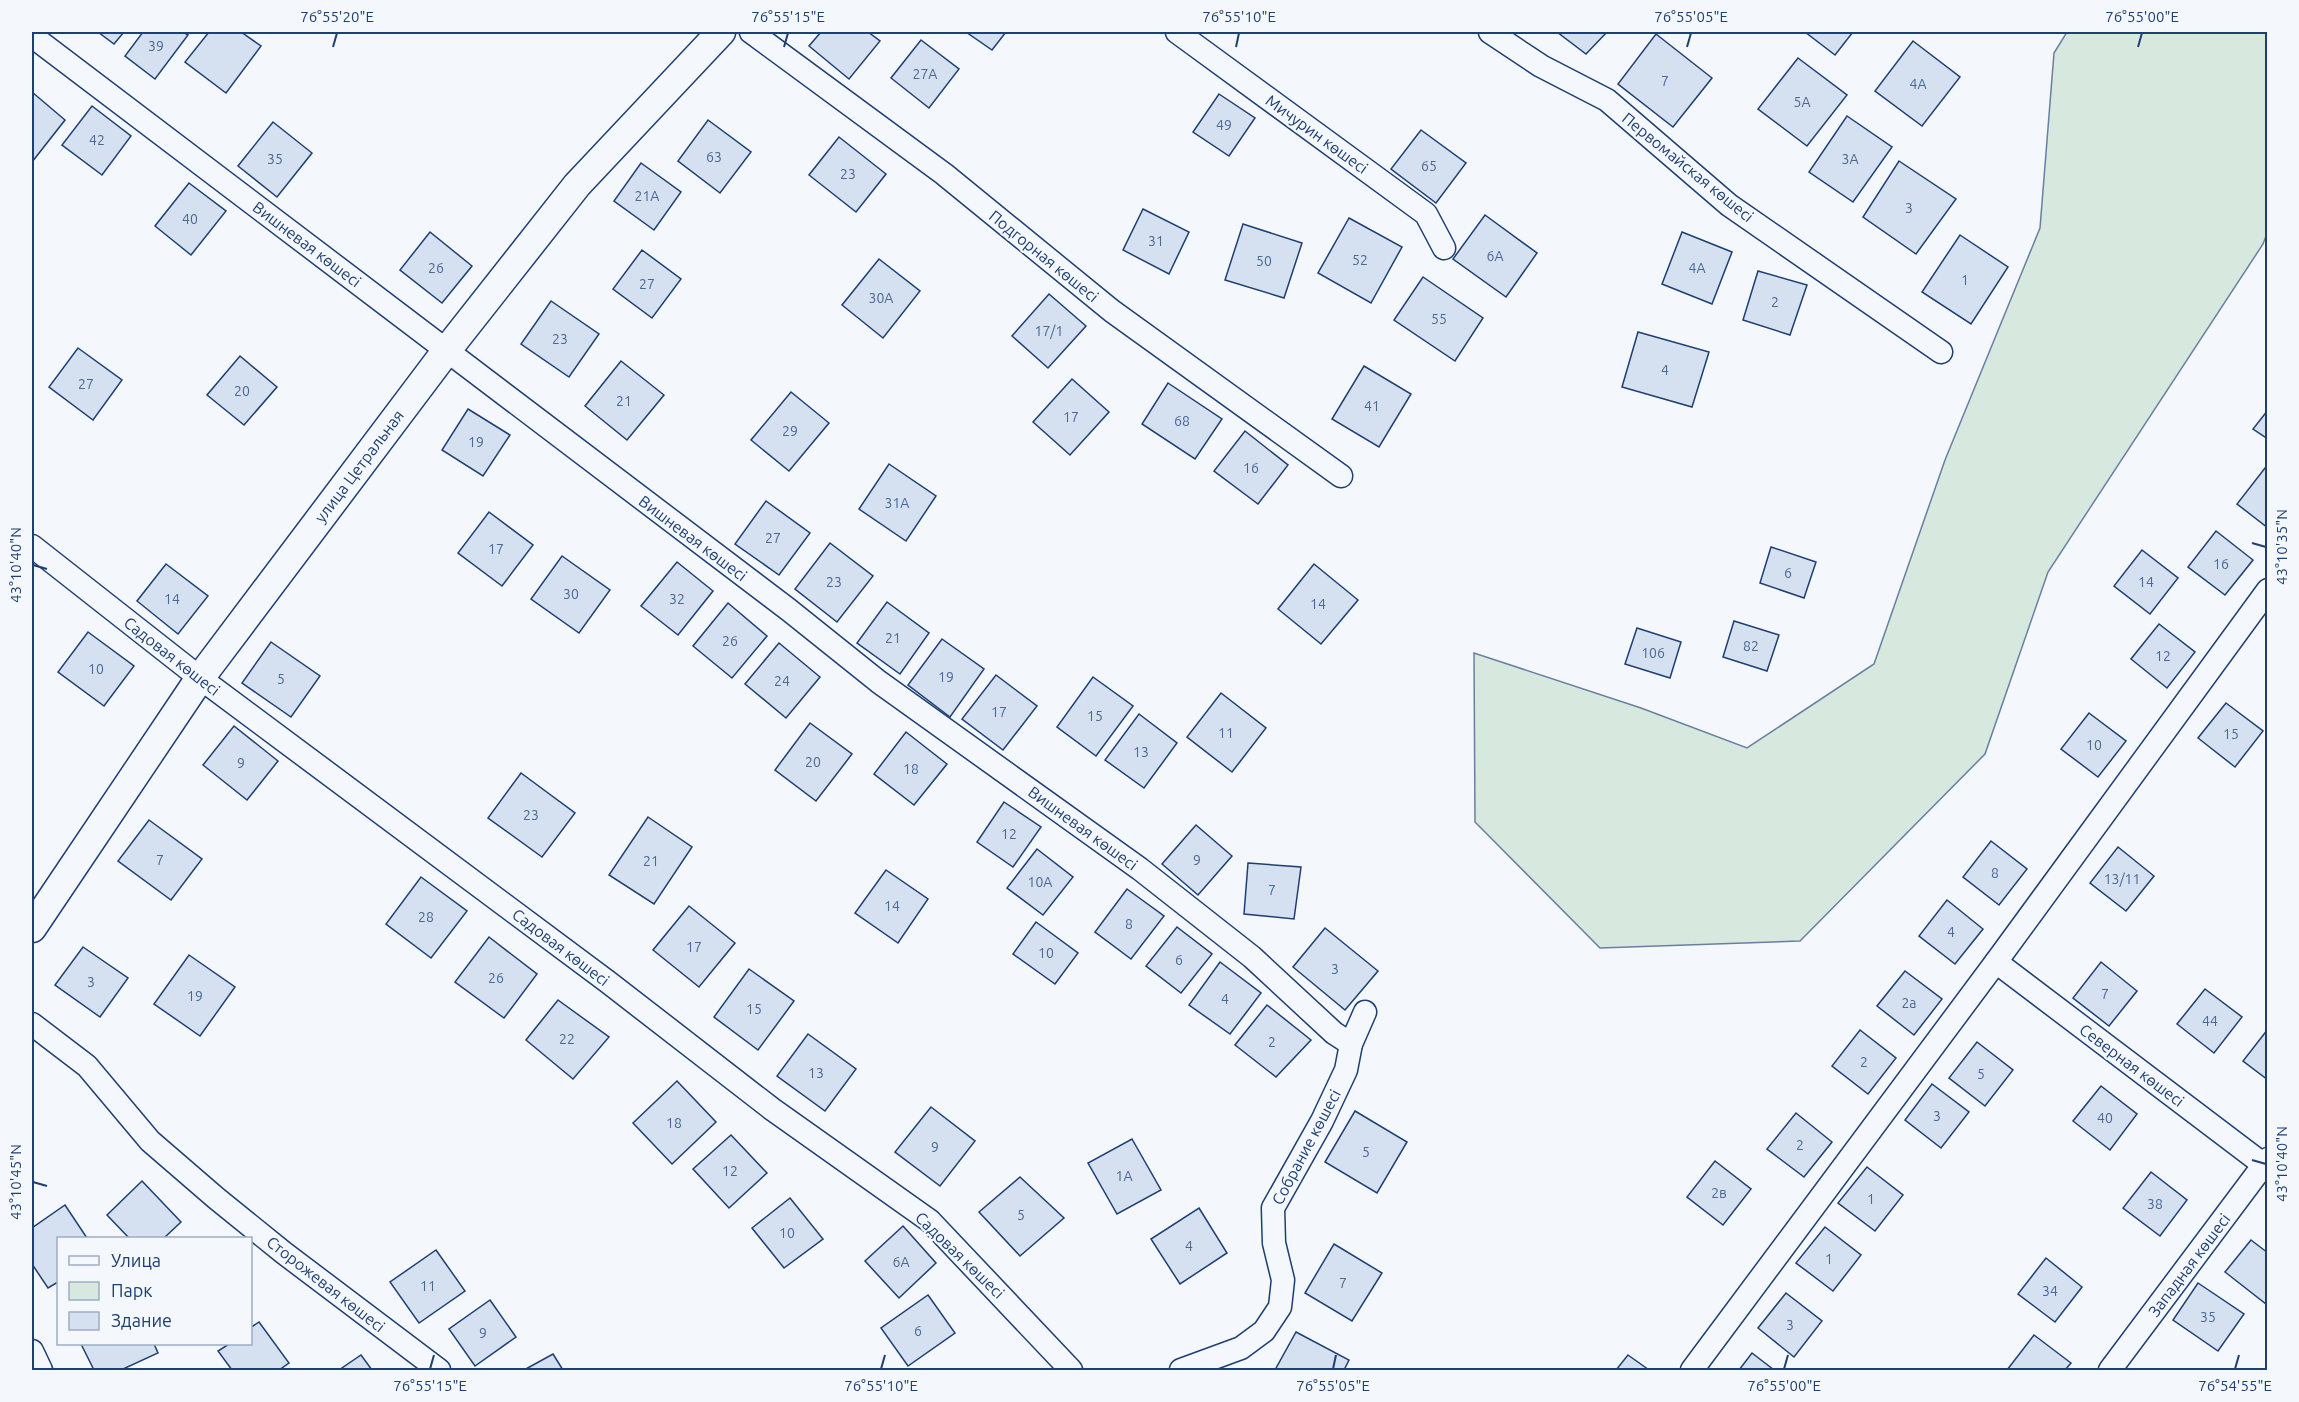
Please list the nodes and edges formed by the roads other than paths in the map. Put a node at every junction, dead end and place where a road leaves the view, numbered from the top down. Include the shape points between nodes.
1 (721, 32) edge
2 (751, 32) edge
3 (1177, 32) edge
4 (1490, 32) edge
5 (32, 36) edge
6 (1444, 248) dead end
7 (447, 350) junction
8 (1941, 352) dead end
9 (1341, 476) dead end
10 (32, 546) edge
11 (2268, 590) edge
12 (200, 678) junction
13 (32, 928) edge
14 (1995, 962) junction
15 (1365, 1012) dead end
16 (32, 1024) edge
17 (1351, 1044) junction
18 (2266, 1164) edge
19 (32, 1351) edge
20 (41, 1371) edge
21 (439, 1371) edge
22 (1071, 1371) edge
23 (1181, 1371) edge
24 (1692, 1371) edge
25 (2110, 1371) edge

1 - 7 street, улица Цетральная via 577,185
2 - 9 street, Подгорная көшесі via 944,174 1112,311
3 - 6 street, Мичурин көшесі via 1426,214
4 - 8 street, Первомайская көшесі via 1541,66 1607,100 1729,204
5 - 7 street, Вишневая көшесі
7 - 12 street, улица Цетральная
7 - 17 street, Вишневая көшесі via 879,682 1140,869 1252,957
10 - 12 street, Садовая көшесі
11 - 14 street
12 - 13 street, улица Цетральная
12 - 22 street, Садовая көшесі via 772,1109 930,1221
14 - 18 street, Северная көшесі
14 - 24 street
15 - 17 street, Собрание көшесі
16 - 21 street, Сторожевая көшесі via 87,1066 150,1141 207,1191
17 - 23 street, Собрание көшесі via 1346,1070 1322,1121 1273,1208 1274,1243 1283,1280 1280,1307 1264,1331 1241,1348
18 - 25 street, Западная көшесі
19 - 20 street

